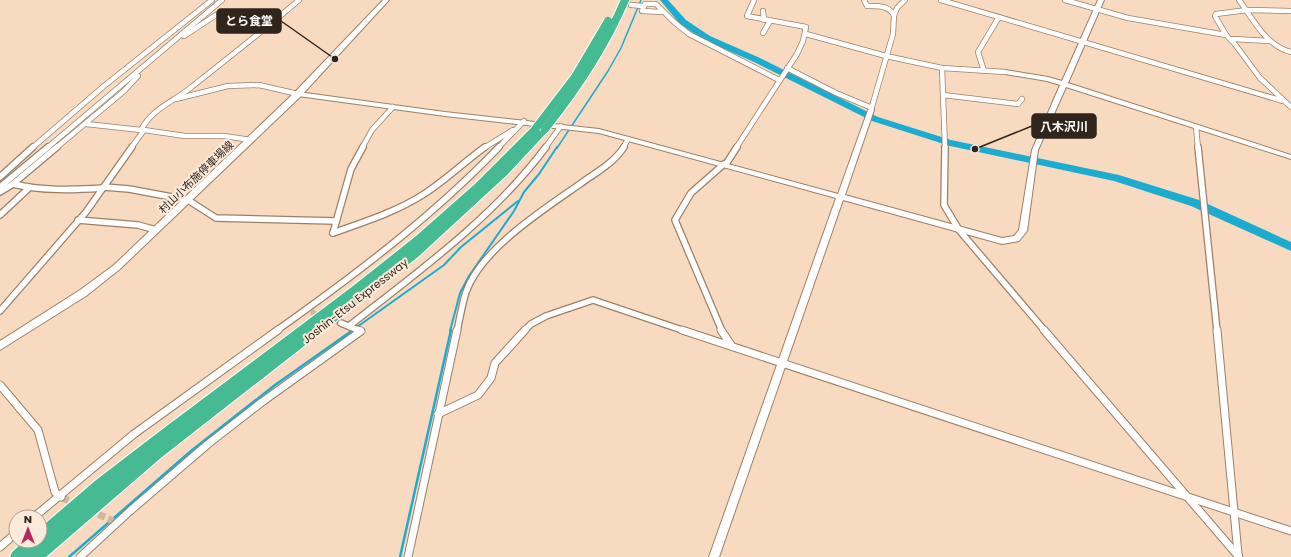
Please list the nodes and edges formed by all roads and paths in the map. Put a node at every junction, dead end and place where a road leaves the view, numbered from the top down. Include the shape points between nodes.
1 (212, 0) edge
2 (222, 0) edge
3 (299, 0) edge
4 (386, 0) edge
5 (618, 0) edge
6 (754, 0) edge
7 (864, 0) edge
8 (905, 0) edge
9 (941, 0) edge
10 (1065, 0) edge
11 (1101, 0) edge
12 (1239, 0) edge
13 (628, 2) edge
14 (644, 6) junction
15 (1096, 9) junction
16 (1247, 10) junction
17 (763, 11) dead end
18 (1291, 11) edge
19 (662, 12) junction
20 (894, 15) junction
21 (999, 17) junction
22 (764, 20) junction
23 (770, 21) junction
24 (269, 26) junction
25 (763, 33) dead end
26 (806, 34) junction
27 (1226, 35) junction
28 (1233, 39) junction
29 (1270, 40) junction
30 (1082, 42) junction
31 (171, 44) junction
32 (1291, 52) edge
33 (886, 56) junction
34 (151, 61) junction
35 (788, 68) junction
36 (942, 68) junction
37 (984, 71) junction
38 (1005, 72) joint
39 (779, 79) junction
40 (1064, 84) junction
41 (298, 94) junction
42 (943, 95) junction
43 (176, 99) junction
44 (1022, 99) dead end
45 (1283, 101) junction
46 (393, 107) junction
47 (1291, 107) edge
48 (871, 109) junction
49 (524, 121) junction
50 (86, 124) junction
51 (562, 126) junction
52 (1196, 127) junction
53 (517, 128) junction
54 (540, 128) junction
55 (142, 130) junction
56 (628, 138) junction
57 (251, 140) junction
58 (1291, 157) edge
59 (725, 164) junction
60 (0, 177) edge
61 (13, 184) junction
62 (0, 187) edge
63 (29, 188) junction
64 (104, 188) junction
65 (0, 192) edge
66 (840, 197) junction
67 (188, 200) junction
68 (0, 215) edge
69 (78, 220) junction
70 (336, 221) junction
71 (156, 230) junction
72 (959, 230) junction
73 (0, 311) edge
74 (341, 323) tunnel mouth
75 (349, 326) junction
76 (731, 345) junction
77 (0, 346) edge
78 (782, 362) junction
79 (0, 385) edge
80 (438, 414) junction
81 (60, 497) junction
82 (1190, 498) junction
83 (44, 509) edge
84 (1235, 512) junction
85 (48, 530) edge
86 (1291, 531) edge
87 (8, 540) edge
88 (0, 547) edge
89 (26, 549) edge
90 (1238, 556) edge
91 (17, 557) edge
92 (35, 557) edge
93 (80, 557) edge
94 (408, 557) edge
95 (714, 557) edge

1 - 60 street via 52,129
2 - 31 street
3 - 24 street
4 - 41 main road, 村山小布施停車場線
5 - 54 highway, Joshin-Etsu Expressway, bridge via 582,67
6 - 22 street via 747,16
7 - 20 street via 867,6 880,6 891,10
8 - 20 street
9 - 21 street
10 - 15 street
11 - 15 street
12 - 16 street
13 - 14 street
13 - 54 highway, Joshin-Etsu Expressway, bridge via 570,98
14 - 19 street via 656,4
14 - 19 street via 642,12
15 - 27 street via 1128,18
15 - 30 street
16 - 18 street
16 - 27 street via 1229,11 1215,16
16 - 29 street
17 - 22 street
19 - 39 street via 672,23 696,39
20 - 33 street via 893,34
21 - 30 street
21 - 37 street via 978,52
22 - 23 street
23 - 25 street
23 - 26 street via 806,27
24 - 31 street via 216,15
24 - 43 street
26 - 33 street
26 - 35 street via 800,50
27 - 28 street
28 - 29 street
28 - 45 street via 1246,60
29 - 32 street via 1283,52
30 - 40 street
30 - 45 street
31 - 34 street
33 - 36 street
33 - 48 street
34 - 50 street via 124,91
34 - 62 street
35 - 39 street
35 - 48 street
36 - 37 street
36 - 42 street
37 - 38 street
38 - 40 street
39 - 59 street
40 - 52 street
40 - 72 street via 1035,150 1023,230 1019,236 1016,239 1002,241
41 - 43 street via 259,85 228,86
41 - 46 street
41 - 57 main road, 村山小布施停車場線
42 - 44 street via 1018,104
42 - 72 street via 944,204
43 - 55 street via 160,105 147,116
45 - 47 street
46 - 49 street
46 - 70 street via 372,130 351,169
48 - 66 street
49 - 51 street
49 - 53 street
50 - 55 street
50 - 61 street
51 - 56 street
51 - 75 street via 530,168 474,223
52 - 58 street
52 - 84 street
53 - 70 street via 491,144 435,187 391,213 333,233
53 - 81 street via 455,190 309,311 134,434
54 - 85 highway, Joshin-Etsu Expressway via 467,198 393,261 170,430 91,492
54 - 92 highway, Joshin-Etsu Expressway via 480,196 401,266 99,500
55 - 57 street via 185,136 224,136
55 - 64 street
56 - 59 street
56 - 80 street via 614,159 542,210 483,261 466,291
57 - 67 main road, 村山小布施停車場線
59 - 66 street
59 - 76 street via 719,172 704,180 693,191 675,220 718,324
61 - 63 street
61 - 65 street
63 - 64 street
63 - 68 street
64 - 67 street
64 - 69 street
66 - 72 street
66 - 78 street
67 - 70 street via 216,218
67 - 71 main road, 村山小布施停車場線
69 - 71 street via 138,225
69 - 73 street
71 - 77 main road, 村山小布施停車場線 via 101,280
72 - 82 street
74 - 75 street
75 - 93 street via 362,331 288,383 195,456 115,522
76 - 78 street
76 - 80 street via 593,300 546,316 531,324 495,363 491,378 478,396
78 - 82 street
78 - 95 street
79 - 81 street via 38,430 55,492
80 - 94 street
81 - 83 street
82 - 84 street
82 - 90 street
84 - 86 street
84 - 90 street
87 - 88 street
89 - 91 highway

